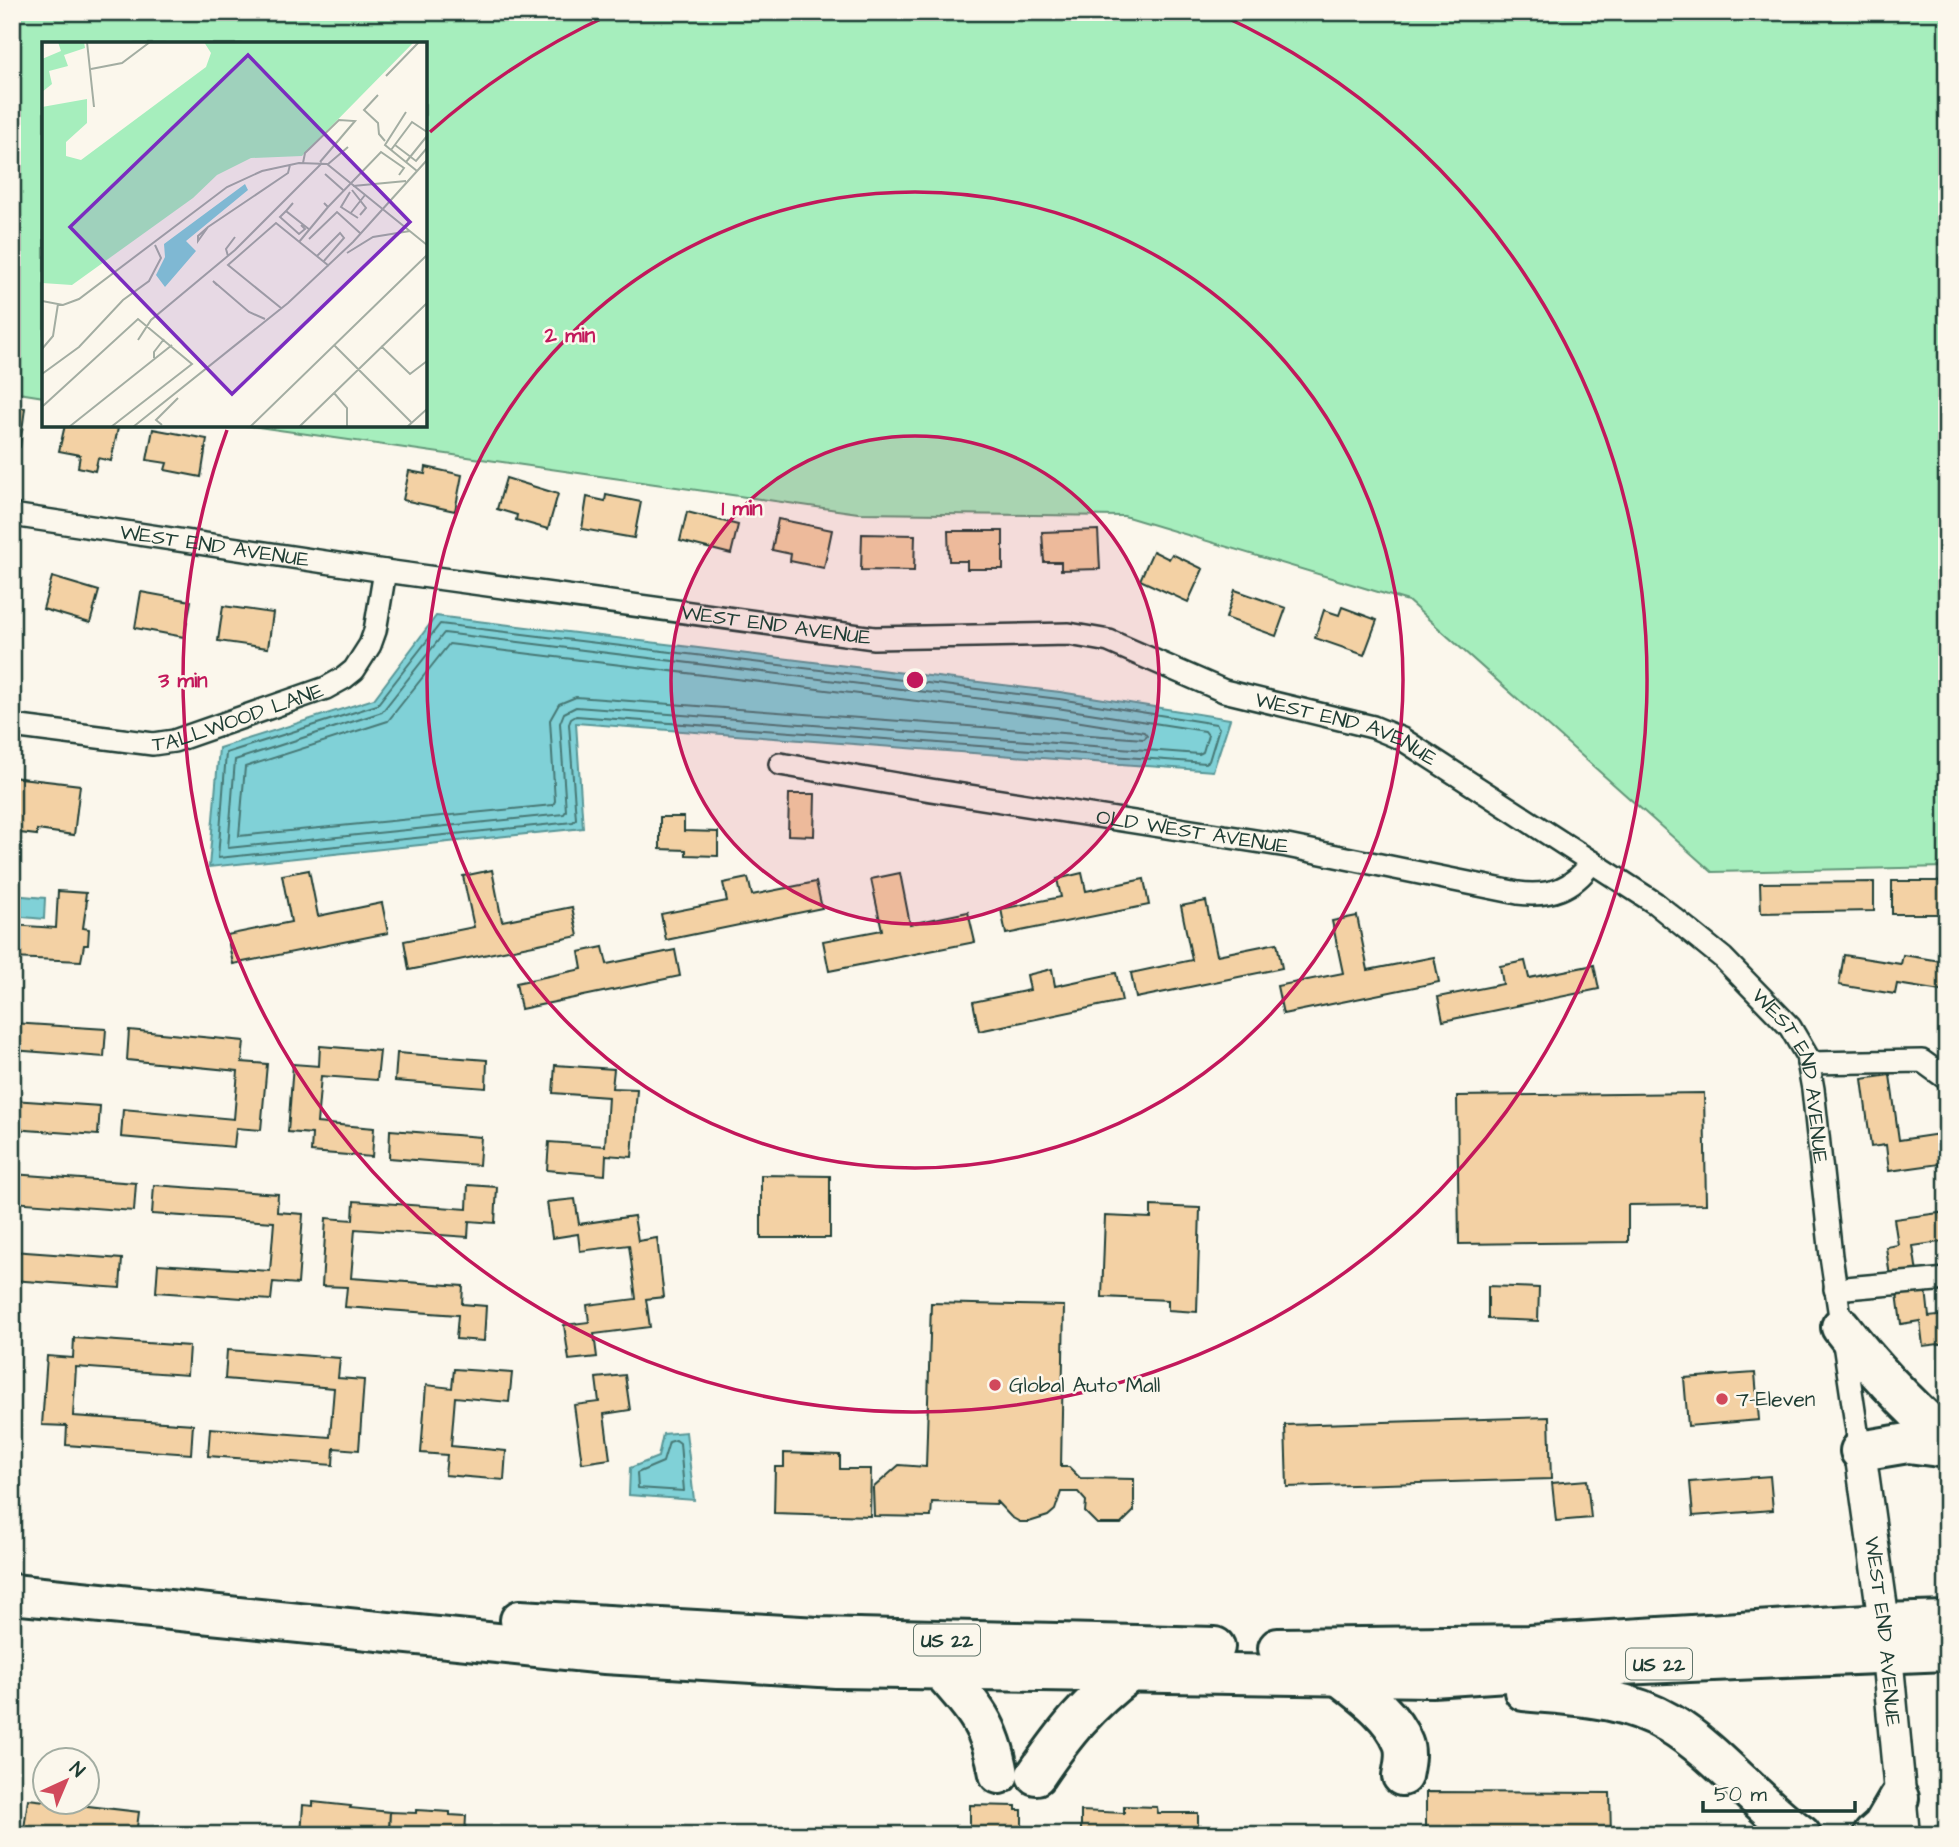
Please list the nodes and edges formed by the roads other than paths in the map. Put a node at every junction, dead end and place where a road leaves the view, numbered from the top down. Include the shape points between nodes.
1 (12, 515) edge
2 (385, 572) junction
3 (12, 726) edge
4 (780, 764) dead end
5 (1592, 862) junction
6 (1808, 1063) junction
7 (1947, 1079) edge
8 (1947, 1279) edge
9 (1835, 1289) junction
10 (1841, 1327) junction
11 (1947, 1440) edge
12 (1947, 1448) edge
13 (1860, 1451) junction
14 (12, 1573) edge
15 (12, 1594) edge
16 (1947, 1621) edge
17 (1885, 1639) junction
18 (1947, 1651) edge
19 (938, 1667) junction
20 (1130, 1672) junction
21 (1337, 1674) junction
22 (1432, 1677) junction
23 (1402, 1776) dead end
24 (1899, 1797) junction
25 (1801, 1835) edge
26 (1873, 1835) edge
27 (1904, 1835) edge

1 - 2 street, WEST END AVENUE
2 - 3 street, TALLWOOD LANE via 370,645 354,670 326,688 174,741 153,744
2 - 5 street, WEST END AVENUE via 874,638 1069,634 1109,641 1224,691 1373,727 1402,740
4 - 5 street, OLD WEST AVENUE via 1287,846 1518,893 1557,891 1582,876
5 - 6 street, WEST END AVENUE via 1655,903 1723,958 1790,1027
6 - 7 street via 1922,1061
6 - 9 street, WEST END AVENUE
8 - 9 street
9 - 10 street, WEST END AVENUE
10 - 11 highway via 1867,1362
10 - 13 street, WEST END AVENUE
12 - 13 highway via 1908,1443
13 - 17 street, WEST END AVENUE
14 - 17 highway, US 22 via 328,1607 818,1637 1256,1648
15 - 19 highway, US 22 via 605,1654 836,1668
16 - 17 highway, US 22
17 - 18 highway, US 22
17 - 22 highway, US 22
17 - 24 street, WEST END AVENUE
19 - 20 highway, US 22
19 - 20 highway via 962,1693 985,1725 995,1750 1017,1774
20 - 21 highway, US 22
21 - 22 highway, US 22
21 - 23 highway via 1370,1700 1397,1732 1405,1753
22 - 25 highway via 1484,1687 1585,1695 1638,1709 1669,1723
24 - 26 highway
24 - 27 street, WEST END AVENUE

